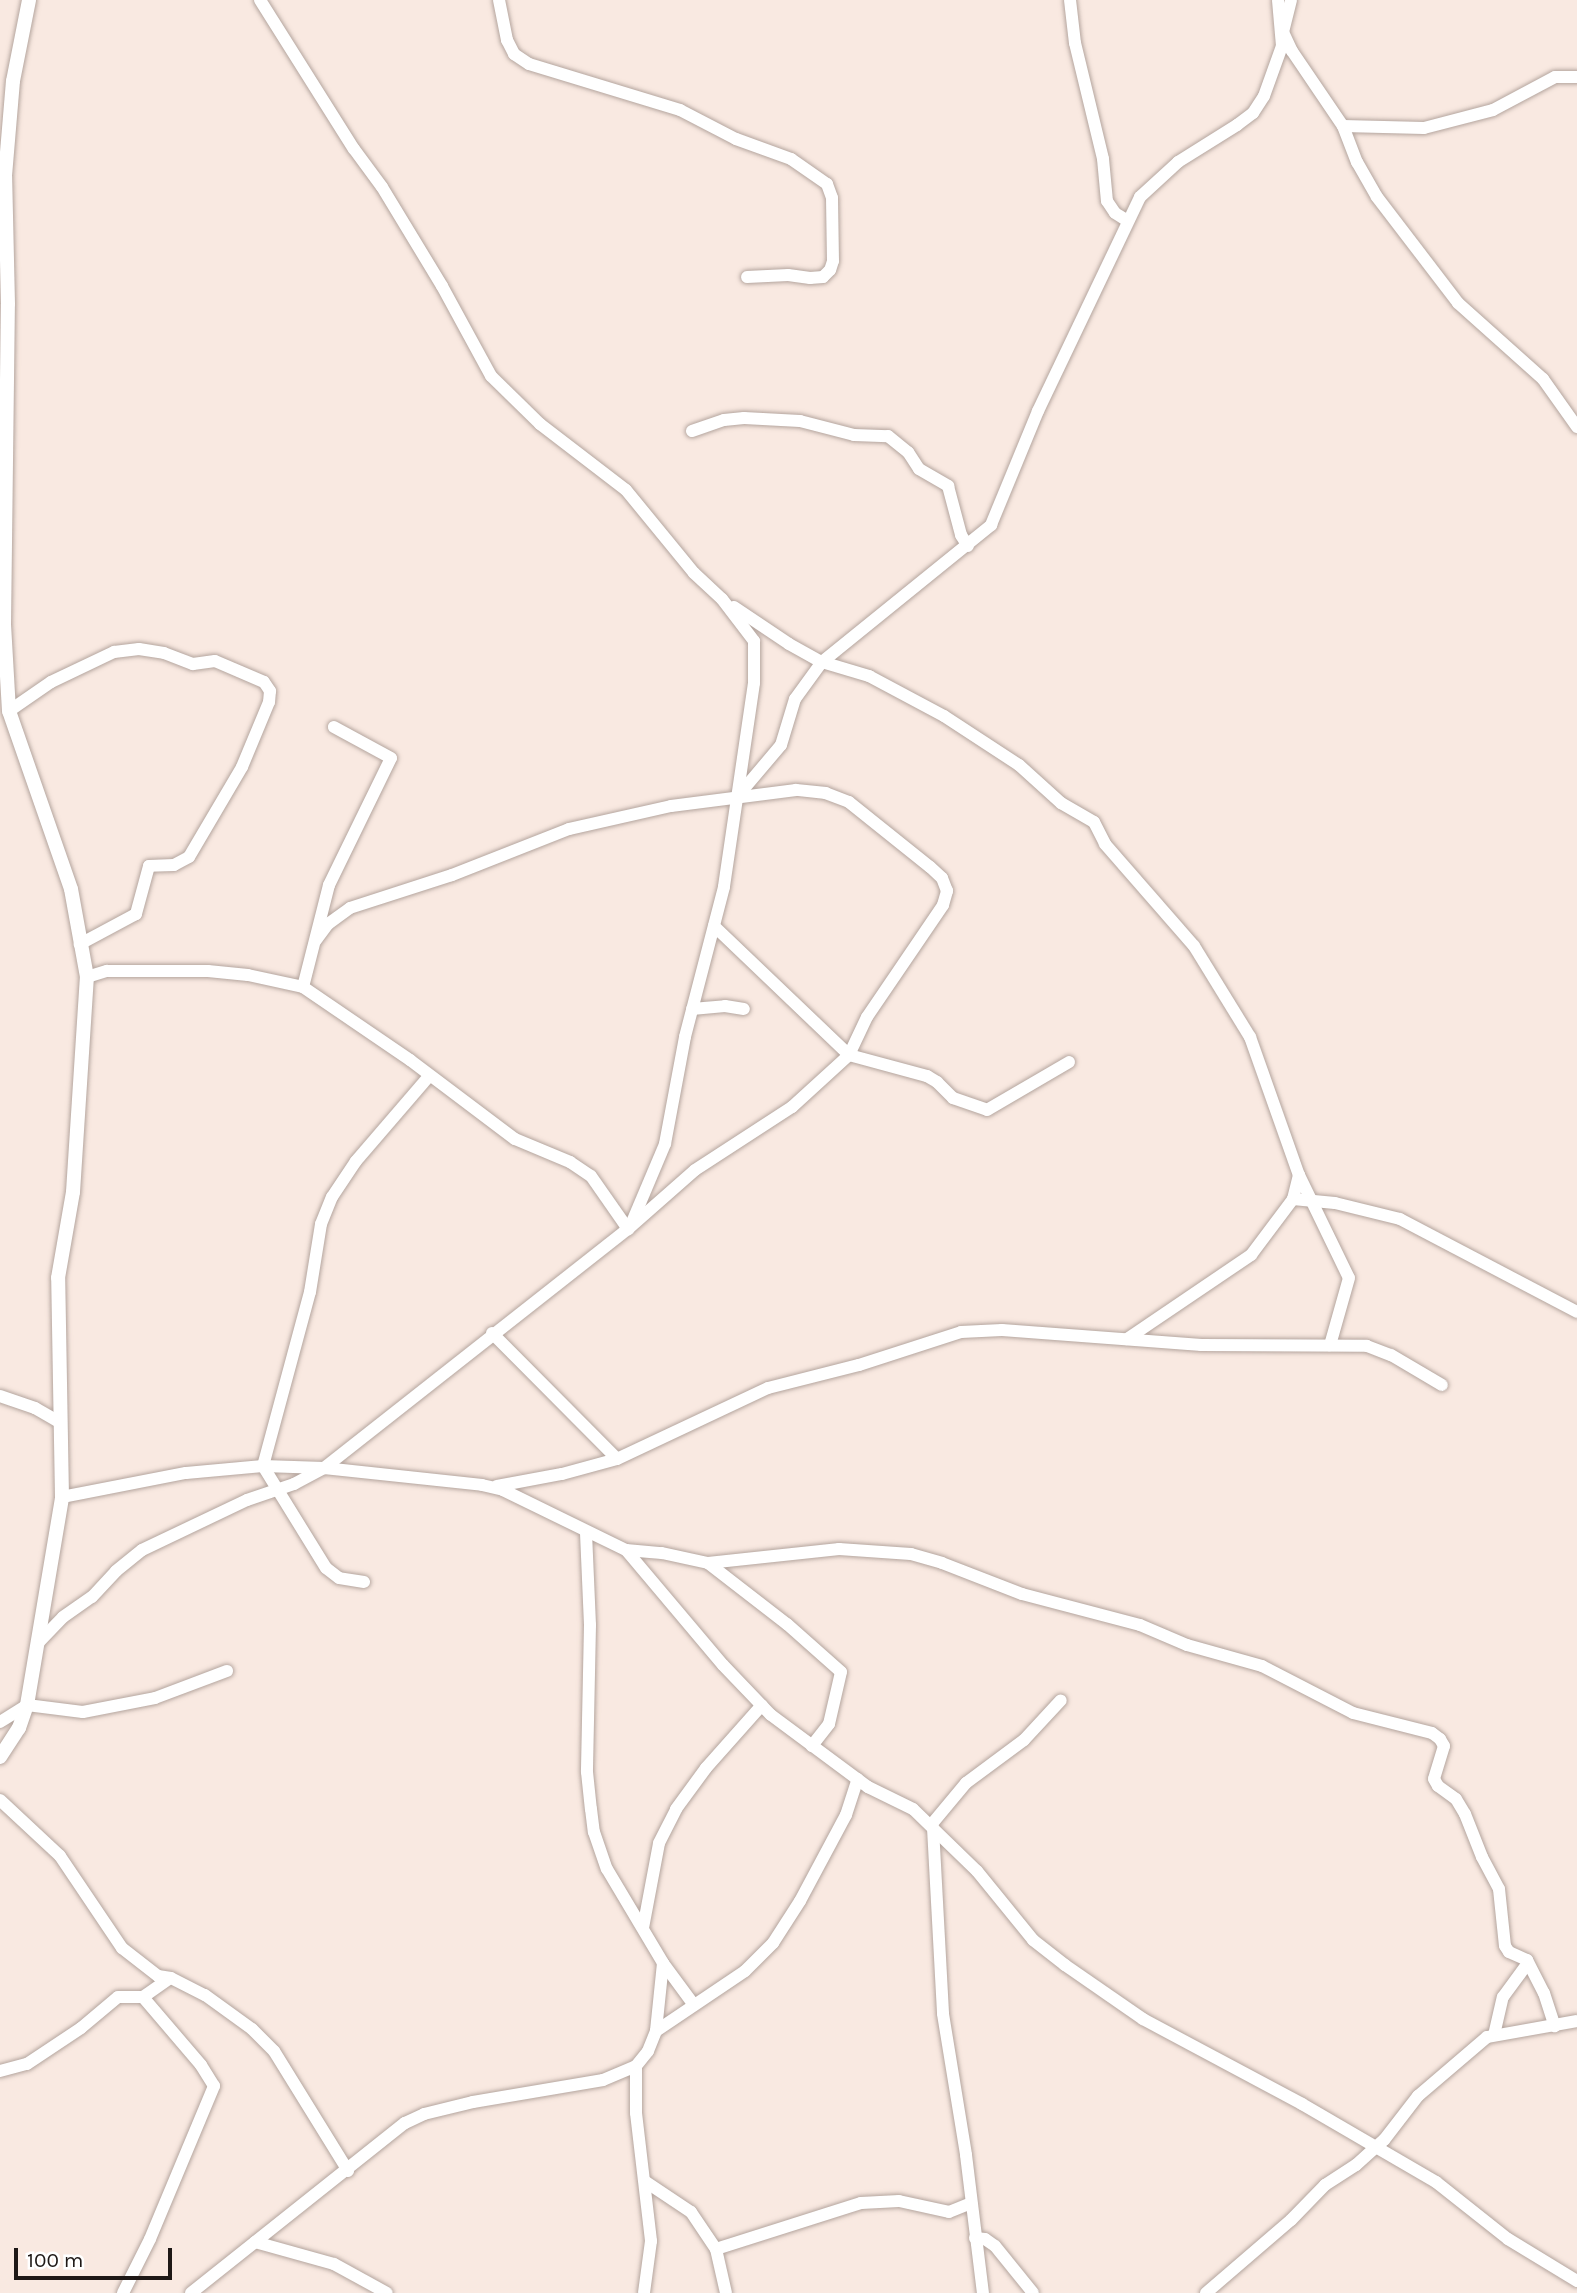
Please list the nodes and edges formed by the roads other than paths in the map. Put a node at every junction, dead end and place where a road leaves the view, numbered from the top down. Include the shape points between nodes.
1 (29, 0) edge
2 (260, 0) edge
3 (499, 0) edge
4 (1070, 0) edge
5 (1278, 0) edge
6 (1291, 0) edge
7 (1283, 32) junction
8 (1577, 77) edge
9 (1343, 126) junction
10 (1126, 220) junction
11 (747, 277) dead end
12 (1577, 427) edge
13 (692, 431) dead end
14 (2, 486) edge
15 (968, 547) junction
16 (722, 599) junction
17 (822, 662) junction
18 (9, 711) junction
19 (334, 727) dead end
20 (737, 797) junction
21 (713, 926) junction
22 (315, 941) junction
23 (80, 944) junction
24 (87, 977) junction
25 (303, 986) junction
26 (692, 1009) junction
27 (744, 1009) dead end
28 (849, 1055) junction
29 (1069, 1062) dead end
30 (429, 1076) junction
31 (1299, 1175) junction
32 (1293, 1199) junction
33 (1311, 1199) junction
34 (628, 1229) junction
35 (1577, 1312) edge
36 (492, 1333) junction
37 (1127, 1339) junction
38 (1330, 1345) junction
39 (1442, 1385) dead end
40 (0, 1396) edge
41 (61, 1423) junction
42 (617, 1459) junction
43 (264, 1466) junction
44 (324, 1468) junction
45 (495, 1487) junction
46 (280, 1489) junction
47 (62, 1497) junction
48 (586, 1533) junction
49 (626, 1550) junction
50 (708, 1563) junction
51 (364, 1582) dead end
52 (37, 1644) junction
53 (227, 1671) dead end
54 (1061, 1700) dead end
55 (27, 1705) junction
56 (762, 1705) junction
57 (0, 1722) edge
58 (812, 1746) junction
59 (0, 1757) edge
60 (858, 1779) junction
61 (0, 1800) edge
62 (932, 1827) junction
63 (643, 1928) junction
64 (663, 1963) junction
65 (1528, 1963) junction
66 (171, 1978) junction
67 (143, 1997) junction
68 (694, 2005) junction
69 (1577, 2021) edge
70 (1555, 2026) junction
71 (656, 2031) junction
72 (1494, 2035) junction
73 (636, 2066) junction
74 (0, 2071) edge
75 (1376, 2146) junction
76 (348, 2171) junction
77 (646, 2182) junction
78 (971, 2203) junction
79 (975, 2238) junction
80 (255, 2242) junction
81 (716, 2249) junction
82 (1577, 2281) edge
83 (123, 2293) edge
84 (191, 2293) edge
85 (387, 2293) edge
86 (644, 2293) edge
87 (726, 2293) edge
88 (983, 2293) edge
89 (1033, 2293) edge
90 (1206, 2293) edge

1 - 14 street via 13,81 5,176 8,321
2 - 16 street via 383,187 491,376 540,424 626,490 694,573
3 - 11 street via 507,40 514,54 529,64 680,110 736,139 791,159 827,184 832,198 830,270 823,277
4 - 10 street via 1075,43 1103,159 1107,201
5 - 7 street
6 - 7 street
7 - 9 street
7 - 10 street via 1279,59 1252,113 1168,170 1140,197
8 - 9 street via 1555,77 1493,110 1423,128
9 - 12 street via 1357,162 1406,238 1458,303 1543,379
10 - 15 street via 990,525
13 - 15 street via 744,418 800,421 854,435 888,436 908,452 919,469 948,486
14 - 18 street
15 - 17 street
16 - 17 street
16 - 20 street via 754,641 756,663
17 - 20 street via 795,699 781,745
17 - 31 street via 869,676 944,716 1019,765 1061,803 1094,822 1105,844 1194,946 1236,1011 1250,1037
18 - 23 street via 71,889
18 - 23 street via 31,694 114,652 139,649 193,664 215,661 264,682 270,691 270,702 242,767 189,857 174,865 149,866 136,914
19 - 22 street via 391,758 330,885
20 - 21 street via 729,864
20 - 22 street via 569,829 452,875 350,908
20 - 28 street via 796,790 826,793 849,802 942,878 947,891 943,905 886,986
21 - 26 street
21 - 28 street
22 - 25 street
23 - 24 street
24 - 25 street via 107,971 208,971
24 - 41 street via 73,1192 58,1278
25 - 30 street
26 - 27 street
26 - 34 street via 665,1144
28 - 29 street via 927,1076 953,1098 987,1110
28 - 34 street via 792,1107 695,1170
30 - 34 street via 525,1145 570,1162 591,1176
30 - 43 street via 356,1161 332,1197 321,1224 310,1292
31 - 32 street
31 - 33 street
32 - 33 street
32 - 37 street via 1251,1255
33 - 35 street via 1400,1219
33 - 38 street via 1349,1278
34 - 36 street
36 - 42 street
36 - 44 street
37 - 38 street via 1201,1345
37 - 42 street via 1002,1330 961,1332 768,1388
38 - 39 street via 1378,1348
40 - 41 street
41 - 47 street
42 - 45 street
43 - 44 street
43 - 46 street
43 - 47 street via 186,1473
44 - 45 street
44 - 46 street
45 - 48 street
46 - 51 street via 326,1568 339,1578
46 - 52 street via 142,1550
47 - 52 street
48 - 49 street
48 - 63 street via 591,1810 601,1856
49 - 50 street
49 - 56 street
50 - 58 street via 841,1672 829,1724
50 - 65 street via 839,1549 911,1554 1022,1594 1152,1628 1187,1645 1276,1671 1353,1713 1432,1733 1444,1746 1434,1779 1461,1807 1496,1878 1504,1946
52 - 55 street
53 - 55 street via 155,1698 83,1712
54 - 62 street via 1024,1740 966,1783
55 - 57 street
55 - 59 street
56 - 58 street
56 - 63 street via 676,1809 659,1843
58 - 60 street
60 - 62 street via 908,1805
60 - 68 street via 846,1815 779,1935 745,1971
61 - 66 street via 60,1856 122,1948 154,1974
62 - 75 street via 1002,1898 1033,1940 1101,1992
62 - 78 street via 942,2004
63 - 64 street
64 - 68 street
64 - 71 street
65 - 70 street
65 - 72 street via 1503,1997
66 - 67 street
66 - 76 street via 205,1996 274,2050
67 - 74 street via 118,1997 27,2064
67 - 83 street via 214,2086
68 - 71 street
69 - 70 street
70 - 72 street
71 - 73 street
72 - 75 street via 1418,2096
73 - 76 street via 603,2080 424,2114 405,2123
73 - 77 street via 636,2113
75 - 82 street via 1436,2182 1508,2239
75 - 90 street via 1325,2185
76 - 80 street
77 - 81 street via 691,2212
77 - 86 street via 651,2241
78 - 79 street
78 - 81 street via 949,2212 906,2201 861,2203
79 - 88 street
79 - 89 street via 985,2238 995,2246
80 - 84 street
80 - 85 street via 334,2264
81 - 87 street

